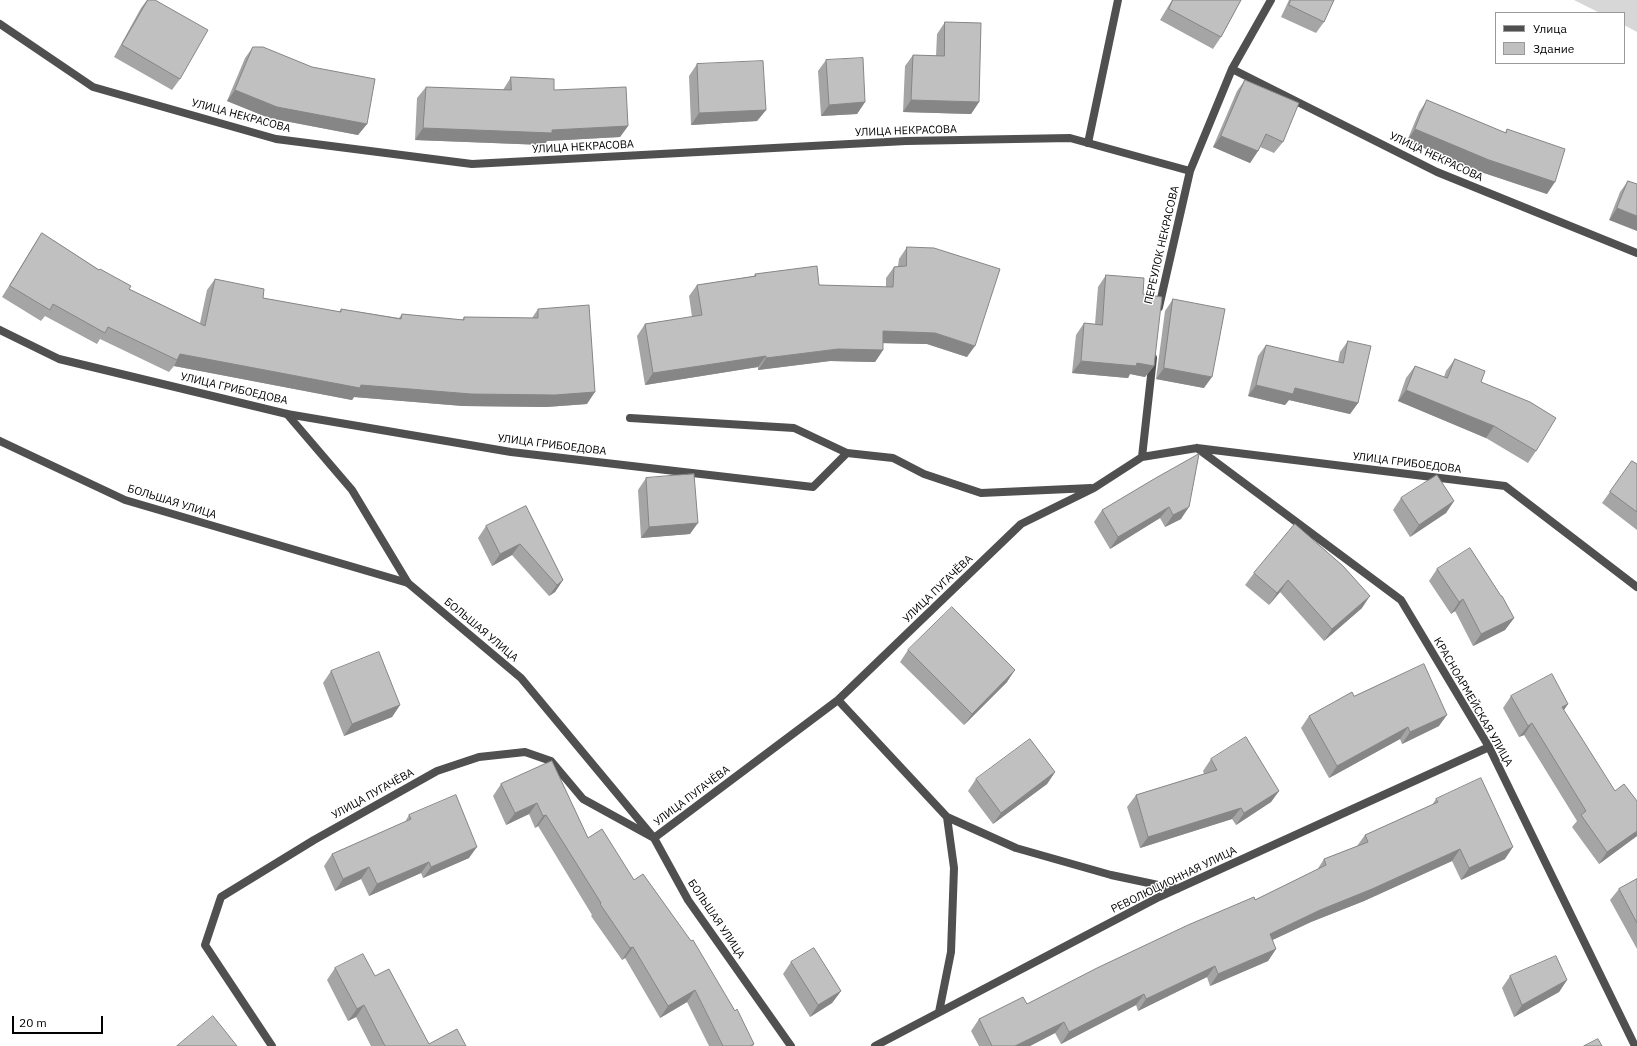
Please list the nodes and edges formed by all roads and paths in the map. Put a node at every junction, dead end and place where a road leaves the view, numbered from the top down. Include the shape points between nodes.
1 (1118, 0) edge
2 (1271, 0) edge
3 (0, 24) edge
4 (1232, 70) junction
5 (1088, 143) junction
6 (1190, 171) junction
7 (1637, 253) edge
8 (1158, 315) edge
9 (0, 330) edge
10 (1154, 346) edge
11 (287, 414) junction
12 (630, 418) dead end
13 (0, 441) edge
14 (1197, 448) junction
15 (847, 453) junction
16 (1142, 457) junction
17 (1094, 488) junction
18 (408, 583) junction
19 (1637, 587) edge
20 (838, 700) junction
21 (1488, 747) junction
22 (947, 817) junction
23 (654, 838) junction
24 (1177, 889) junction
25 (939, 1012) junction
26 (272, 1046) edge
27 (791, 1046) edge
28 (874, 1046) edge
29 (1635, 1046) edge

1 - 5 street
2 - 4 street, ПЕРЕУЛОК НЕКРАСОВА
3 - 5 street, УЛИЦА НЕКРАСОВА via 93,87 276,139 472,164 906,140 1070,138
4 - 6 street, ПЕРЕУЛОК НЕКРАСОВА
4 - 7 street, УЛИЦА НЕКРАСОВА via 1437,172
5 - 6 street, УЛИЦА НЕКРАСОВА
6 - 8 street, ПЕРЕУЛОК НЕКРАСОВА
9 - 11 street, УЛИЦА ГРИБОЕДОВА via 59,359
10 - 16 street
11 - 15 street, УЛИЦА ГРИБОЕДОВА via 510,452 813,487
11 - 18 street via 352,490
12 - 15 street via 794,428
13 - 18 street, БОЛЬШАЯ УЛИЦА via 125,500
14 - 16 street, УЛИЦА ГРИБОЕДОВА
14 - 19 street, УЛИЦА ГРИБОЕДОВА via 1505,486
14 - 21 street, КРАСНОАРМЕЙСКАЯ УЛИЦА via 1401,600
15 - 17 street via 893,458 924,474 981,493
16 - 17 street
17 - 20 street, УЛИЦА ПУГАЧЁВА via 1021,524
18 - 23 street, БОЛЬШАЯ УЛИЦА via 521,678
20 - 22 street
20 - 23 street, УЛИЦА ПУГАЧЁВА
21 - 24 street, РЕВОЛЮЦИОННАЯ УЛИЦА
21 - 29 street, КРАСНОАРМЕЙСКАЯ УЛИЦА
22 - 24 street via 1016,848 1111,875
22 - 25 street via 954,868 951,952
23 - 26 street, УЛИЦА ПУГАЧЁВА via 583,798 551,761 525,752 479,757 437,771 314,840 221,897 205,945
23 - 27 street, БОЛЬШАЯ УЛИЦА via 688,900
24 - 25 street, РЕВОЛЮЦИОННАЯ УЛИЦА
25 - 28 street, РЕВОЛЮЦИОННАЯ УЛИЦА

